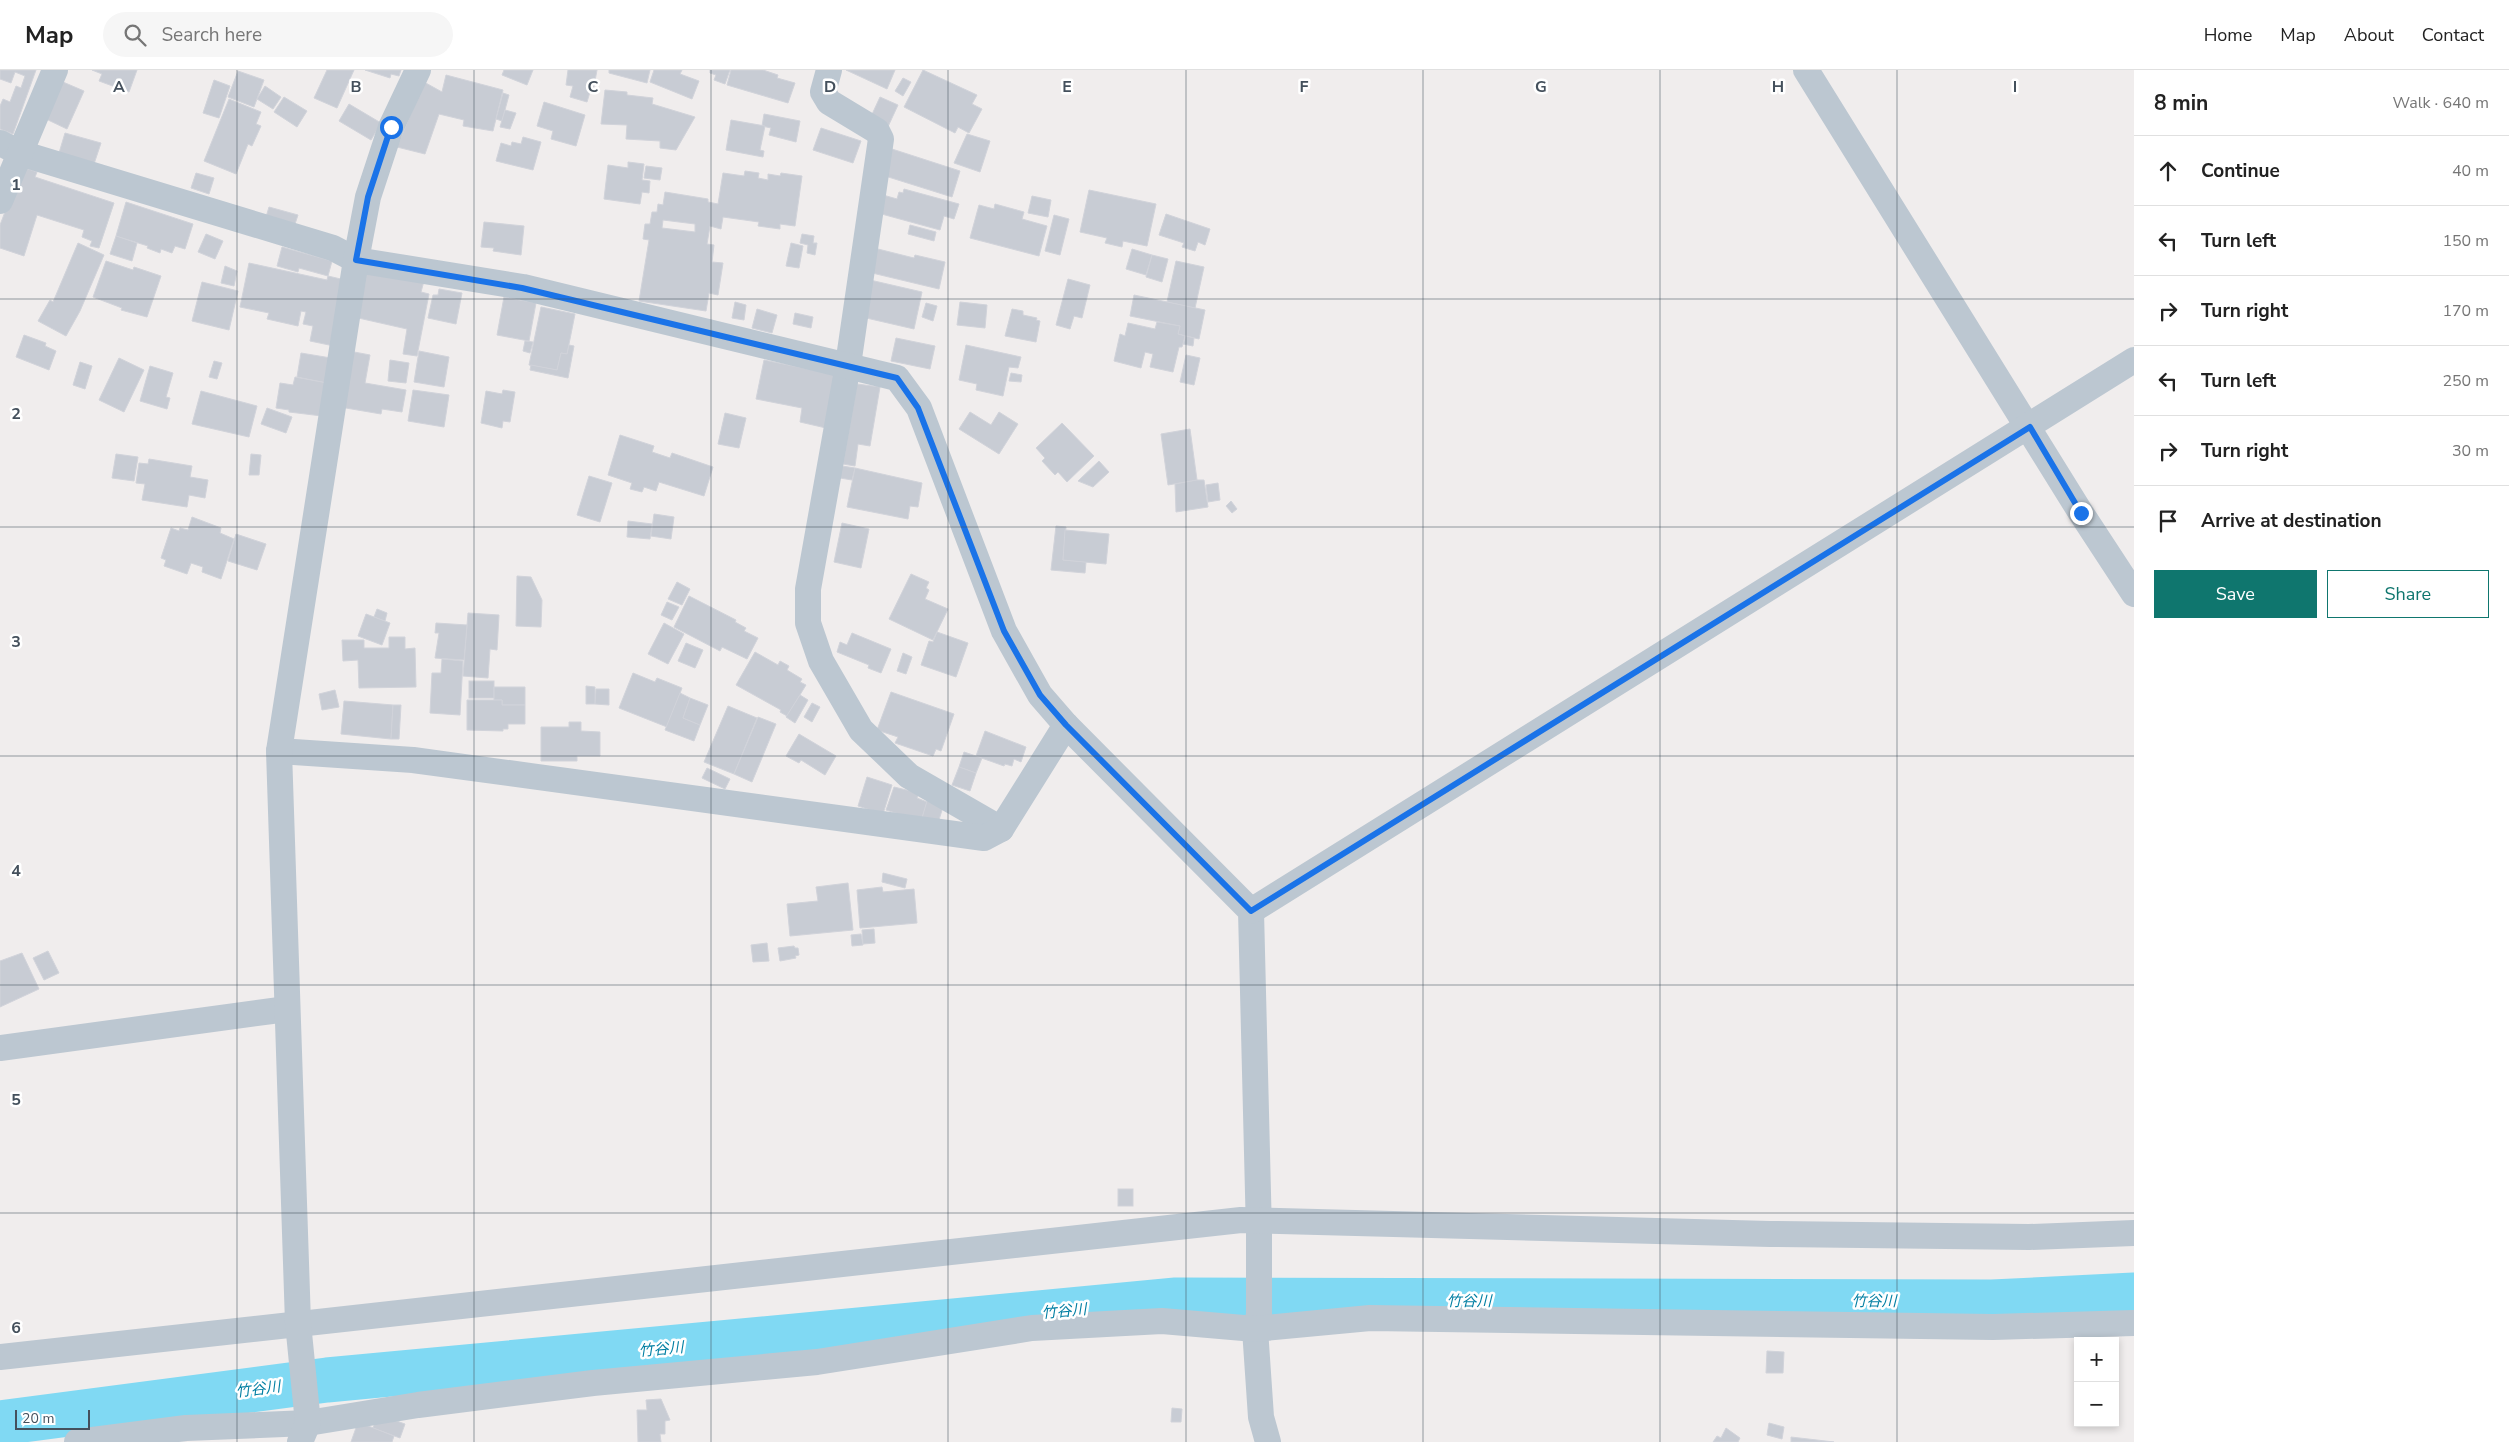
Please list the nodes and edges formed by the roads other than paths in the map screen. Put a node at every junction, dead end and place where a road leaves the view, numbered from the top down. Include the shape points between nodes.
1 (55, 70) edge
2 (418, 70) edge
3 (830, 70) edge
4 (1806, 70) edge
5 (10, 148) edge
6 (0, 201) edge
7 (356, 260) junction
8 (2134, 360) edge
9 (848, 365) junction
10 (2030, 427) junction
11 (2134, 594) edge
12 (1066, 725) junction
13 (279, 751) junction
14 (1001, 829) junction
15 (1251, 911) junction
16 (287, 1009) junction
17 (0, 1048) edge
18 (1259, 1226) junction
19 (2134, 1233) edge
20 (1257, 1322) junction
21 (2134, 1323) edge
22 (299, 1335) junction
23 (0, 1358) edge
24 (305, 1424) edge
25 (77, 1442) edge
26 (1268, 1442) edge

1 - 5 street
2 - 7 street via 388,136 368,197
3 - 9 street via 823,92 829,102 877,131 881,138
4 - 10 street
5 - 6 street
5 - 7 street via 333,248
7 - 9 street via 522,288
7 - 13 street
8 - 10 street
9 - 12 street via 897,378 918,408 1004,631 1040,695
9 - 14 street via 808,589 808,623 821,660 861,730 909,776
10 - 11 street
10 - 15 street
12 - 14 street
12 - 15 street
13 - 14 street via 413,760 984,838
13 - 16 street
15 - 18 street
16 - 17 street
16 - 22 street
18 - 19 street via 2030,1237
18 - 20 street
18 - 22 street
20 - 21 street via 1370,1318 1993,1327
20 - 24 street via 1162,1321 1032,1328 817,1362 593,1383 418,1405
20 - 26 street via 1261,1417
22 - 23 street
22 - 24 street
24 - 25 street via 186,1428

